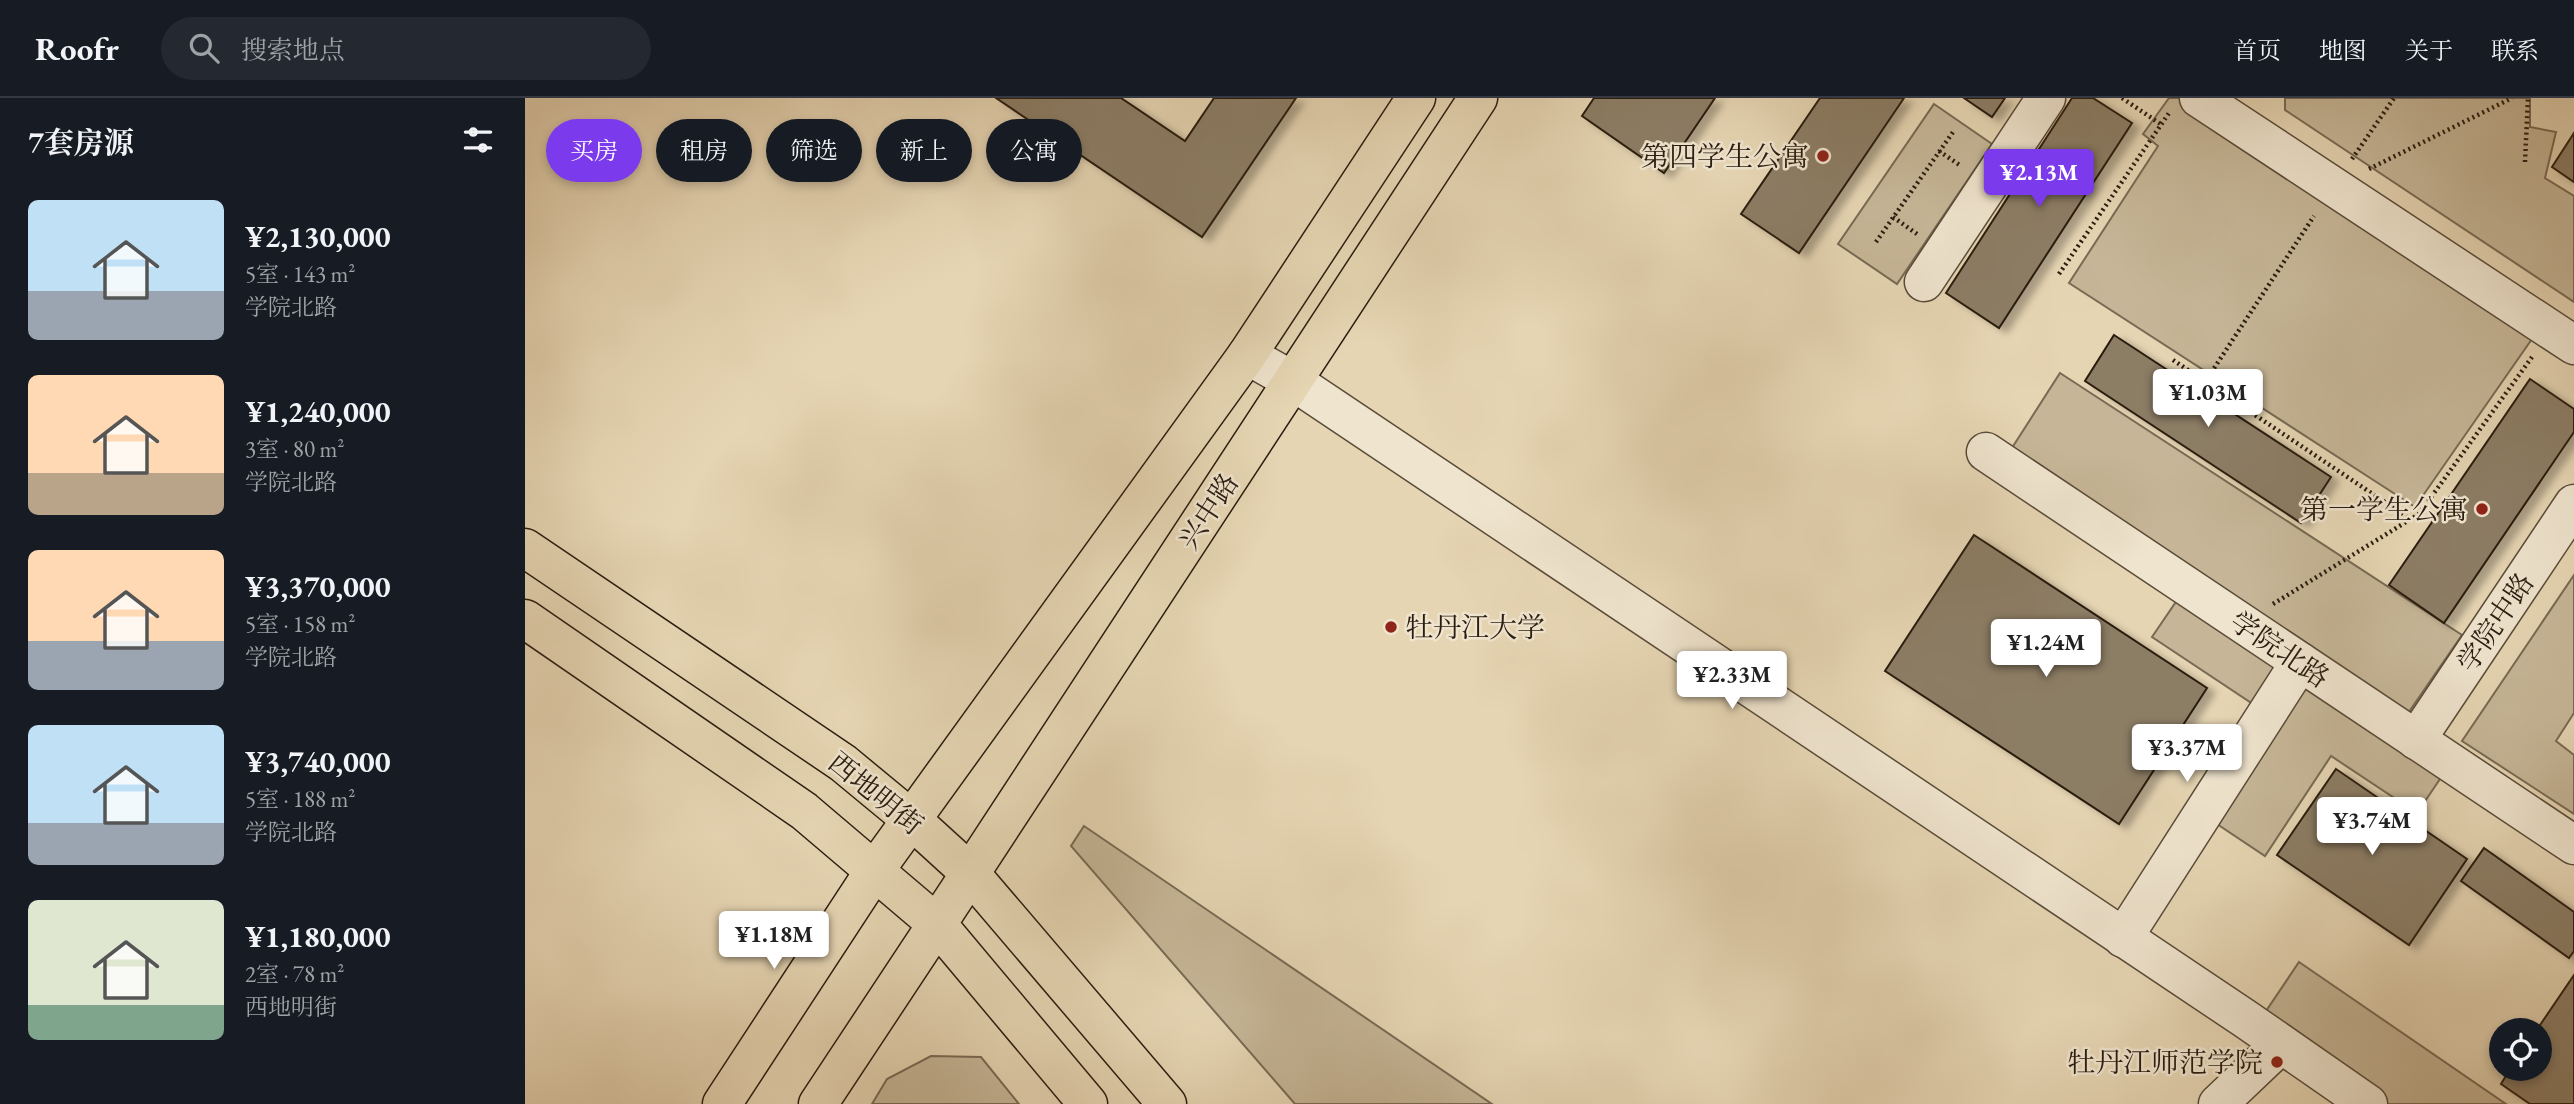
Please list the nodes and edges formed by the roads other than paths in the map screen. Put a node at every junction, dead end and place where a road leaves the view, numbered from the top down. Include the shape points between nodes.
1 (1416, 98) edge
2 (1478, 98) edge
3 (2046, 98) edge
4 (2187, 101) edge
5 (1924, 282) dead end
6 (2563, 338) edge
7 (1247, 355) junction
8 (1293, 382) junction
9 (1986, 452) dead end
10 (2574, 504) edge
11 (525, 548) edge
12 (525, 619) edge
13 (2300, 663) junction
14 (2416, 740) junction
15 (912, 820) junction
16 (2574, 845) edge
17 (875, 870) junction
18 (969, 872) junction
19 (937, 923) junction
20 (2123, 938) junction
21 (2281, 1044) junction
22 (722, 1104) edge
23 (818, 1104) edge
24 (1088, 1104) edge
25 (1167, 1104) edge
26 (2218, 1104) edge
27 (2368, 1104) edge

1 - 7 main road, 兴中路
2 - 8 main road, 兴中路
3 - 5 street
4 - 6 street via 2333,187
7 - 8 street
7 - 15 main road, 兴中路
8 - 18 main road, 兴中路
8 - 20 street
9 - 13 street, 学院北路
10 - 14 street, 学院中路
11 - 15 main road, 西地明街 via 843,763
12 - 17 main road via 804,811
13 - 14 street, 学院北路
13 - 20 street
14 - 16 street, 学院北路
15 - 17 main road, 兴中路
15 - 18 main road, 西地明街
17 - 19 main road
17 - 22 main road, 兴中路
18 - 19 main road, 兴中路
18 - 25 main road, 西地明街
19 - 23 main road, 兴中路
19 - 24 main road
20 - 21 street
21 - 26 street
21 - 27 street

